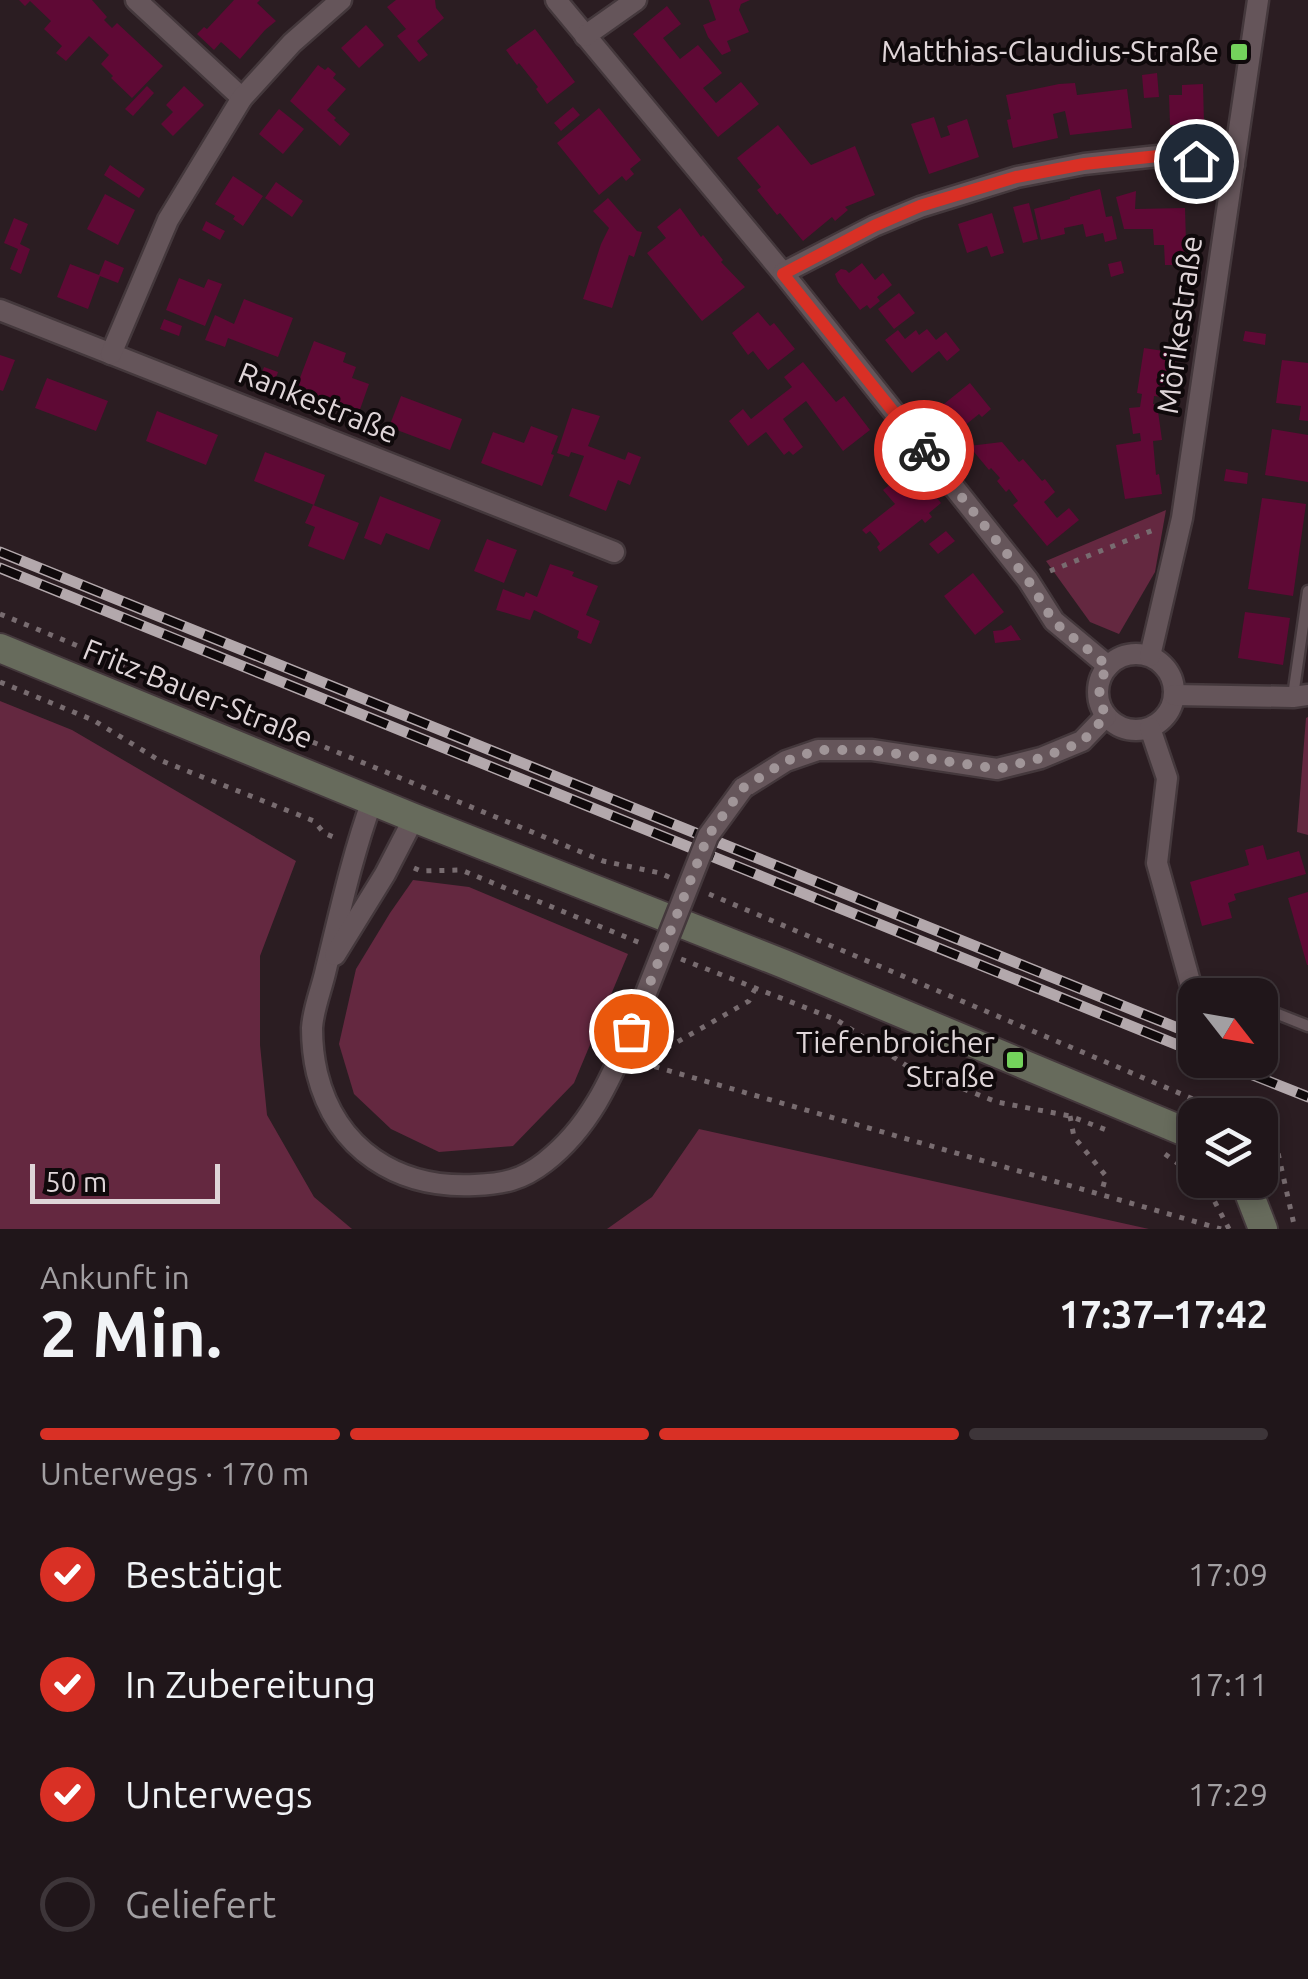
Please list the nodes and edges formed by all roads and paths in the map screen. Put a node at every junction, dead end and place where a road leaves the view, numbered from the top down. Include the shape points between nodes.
1 (136, 0) edge
2 (341, 0) edge
3 (556, 0) edge
4 (636, 0) edge
5 (1258, 0) edge
6 (584, 36) junction
7 (242, 98) junction
8 (1234, 165) junction
9 (783, 274) junction
10 (0, 310) edge
11 (112, 354) junction
12 (1182, 518) junction
13 (614, 552) dead end
14 (1028, 580) junction
15 (1308, 591) edge
16 (0, 614) edge
17 (0, 648) edge
18 (1150, 656) junction
19 (1108, 666) junction
20 (0, 682) edge
21 (1174, 696) junction
22 (1300, 696) edge
23 (1106, 716) junction
24 (1150, 728) junction
25 (372, 800) junction
26 (414, 818) junction
27 (314, 821) dead end
28 (392, 860) junction
29 (678, 880) dead end
30 (696, 888) dead end
31 (645, 944) dead end
32 (682, 960) dead end
33 (326, 969) junction
34 (1189, 978) edge
35 (755, 989) junction
36 (1278, 1015) edge
37 (1308, 1026) edge
38 (622, 1052) junction
39 (642, 1063) junction
40 (1191, 1098) edge
41 (1070, 1116) junction
42 (1178, 1127) edge
43 (1118, 1135) dead end
44 (1150, 1148) dead end
45 (1278, 1153) edge
46 (1178, 1163) edge
47 (1101, 1194) junction
48 (1210, 1198) edge
49 (1251, 1198) edge
50 (1221, 1229) edge
51 (1229, 1229) edge
52 (1263, 1229) edge
53 (1296, 1229) edge

1 - 7 street
2 - 7 street
3 - 6 street
4 - 6 street
5 - 8 street, Mörikestraße
6 - 9 street
7 - 11 street via 168,220
8 - 9 street via 1158,156 1016,177 920,206
8 - 12 street, Mörikestraße
9 - 14 street
10 - 11 street, Rankestraße
11 - 13 street, Rankestraße
12 - 14 path
12 - 18 street, Mörikestraße
14 - 19 street via 1054,622
15 - 22 lane
16 - 29 path via 604,861
17 - 25 main road, Fritz-Bauer-Straße
18 - 19 street via 1120,657
18 - 21 street via 1164,665
19 - 23 street via 1098,700
20 - 27 path via 93,720 157,759
21 - 22 street
21 - 24 street
23 - 24 street via 1119,726
23 - 38 street, bridge via 1082,742 998,769 872,750 818,750 743,788 708,836
24 - 34 street via 1167,778 1157,862
25 - 26 main road
25 - 33 street
26 - 28 street
26 - 42 main road
28 - 31 path via 421,871 461,870
28 - 33 street
30 - 40 path
32 - 35 path
33 - 38 street via 312,1027 329,1107 352,1142 387,1169 432,1185 507,1183 542,1164 574,1136 604,1094
35 - 39 path via 748,1002
35 - 41 path via 837,1020 910,1068 997,1102
36 - 37 lane
38 - 39 path
39 - 47 path
41 - 43 path
41 - 47 path via 1074,1137 1106,1176
44 - 46 path
45 - 53 path
47 - 50 path
48 - 51 path
49 - 52 main road

